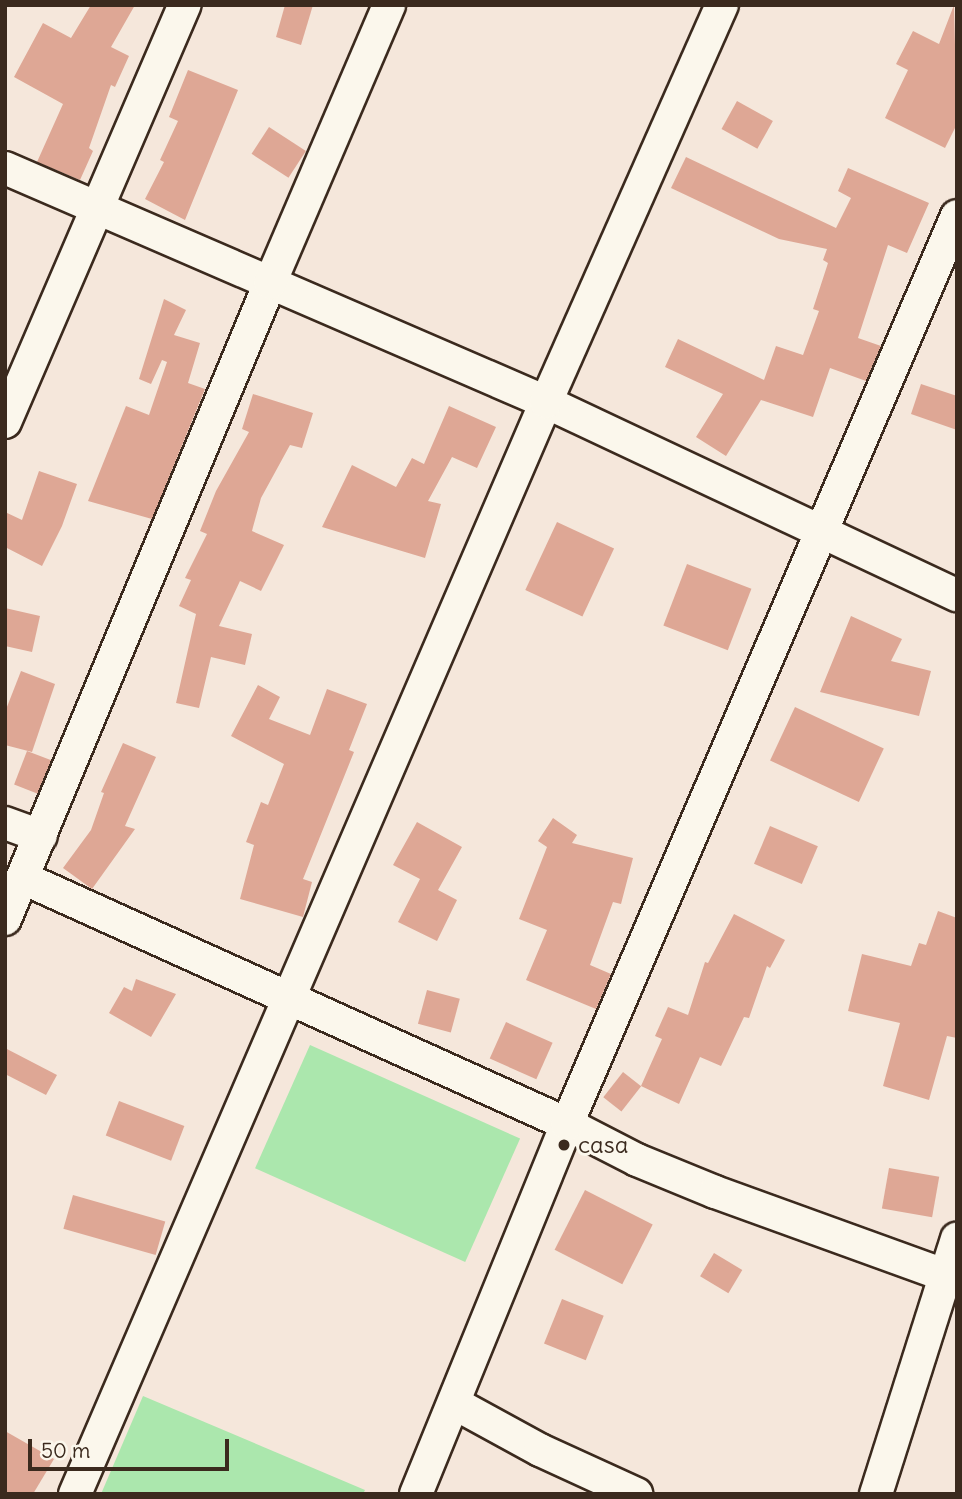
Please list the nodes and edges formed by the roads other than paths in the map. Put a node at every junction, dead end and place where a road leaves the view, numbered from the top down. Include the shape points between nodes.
1 (184, 5) edge
2 (389, 5) edge
3 (722, 5) edge
4 (5, 168) edge
5 (95, 209) junction
6 (957, 216) edge
7 (270, 283) junction
8 (546, 402) junction
9 (5, 422) edge
10 (821, 531) junction
11 (957, 595) edge
12 (5, 823) edge
13 (41, 836) junction
14 (23, 878) junction
15 (5, 919) edge
16 (289, 997) junction
17 (567, 1124) junction
18 (957, 1239) edge
19 (944, 1275) junction
20 (453, 1403) junction
21 (75, 1494) edge
22 (416, 1494) edge
23 (636, 1494) edge
24 (876, 1494) edge

1 - 5 street
2 - 7 street
3 - 8 street
4 - 5 street
5 - 7 street
5 - 9 street
6 - 10 street
7 - 8 street
7 - 13 street
8 - 10 street
8 - 16 street
10 - 11 street
10 - 17 street
12 - 13 street
13 - 14 street
14 - 15 street
14 - 16 street
16 - 17 street
16 - 21 street
17 - 19 street via 715,1192
17 - 20 street
18 - 19 street
19 - 24 street
20 - 22 street
20 - 23 street

